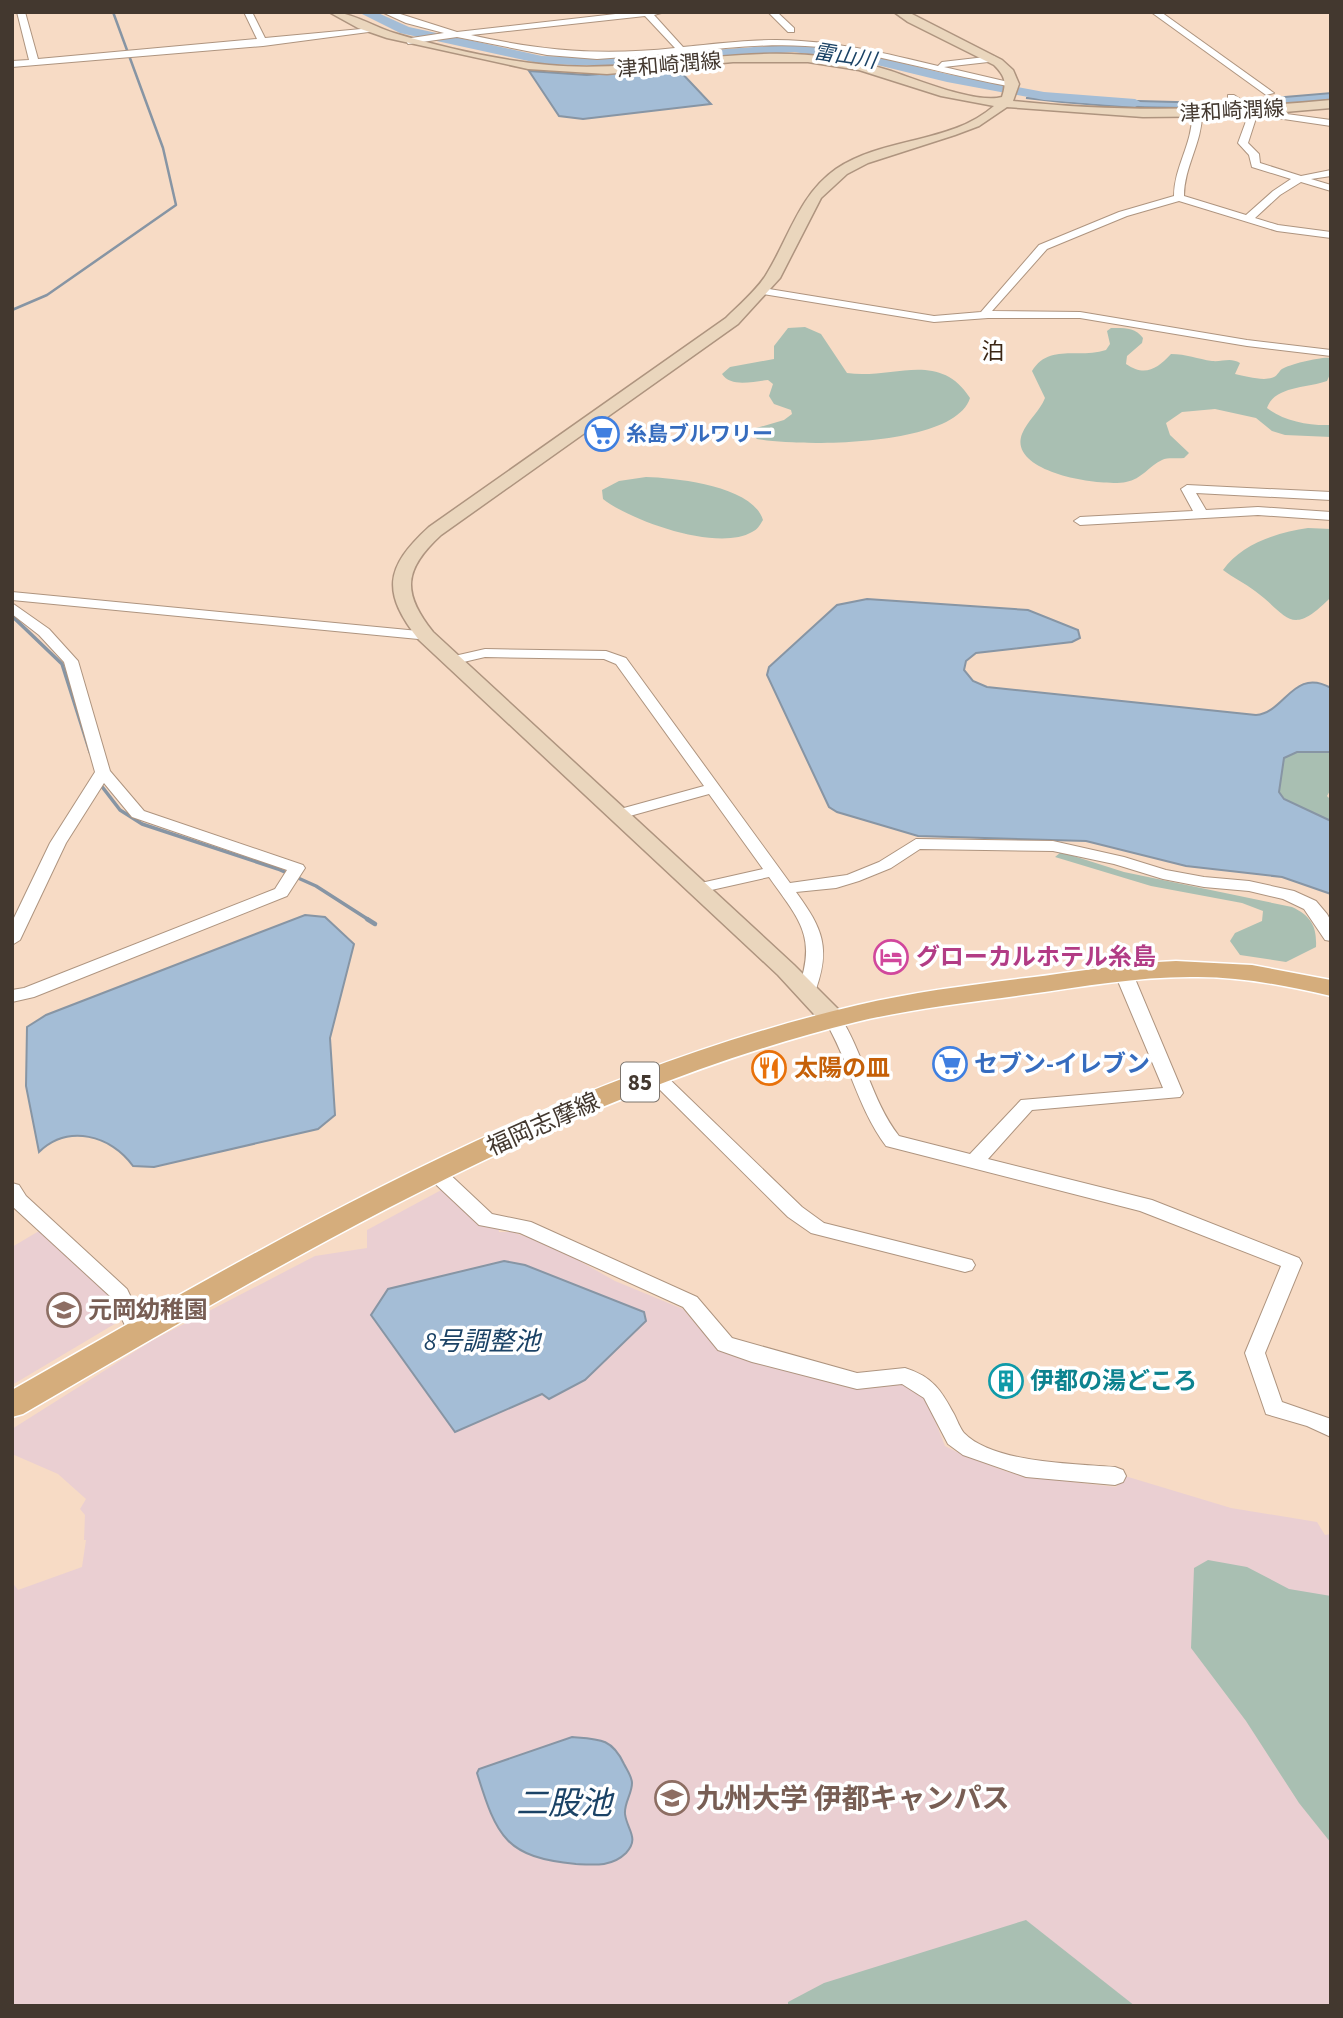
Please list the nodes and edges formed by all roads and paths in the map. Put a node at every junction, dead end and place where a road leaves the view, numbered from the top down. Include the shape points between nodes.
1 (21, 12) edge
2 (248, 12) edge
3 (335, 12) edge
4 (386, 12) edge
5 (661, 12) edge
6 (772, 12) edge
7 (900, 12) edge
8 (1155, 12) edge
9 (648, 13) edge
10 (791, 30) dead end
11 (372, 31) junction
12 (453, 33) junction
13 (408, 41) junction
14 (263, 43) junction
15 (681, 49) junction
16 (994, 59) junction
17 (34, 62) junction
18 (695, 63) junction
19 (12, 64) edge
20 (926, 67) junction
21 (1010, 93) junction
22 (1256, 94) dead end
23 (1238, 97) dead end
24 (1331, 104) edge
25 (1251, 111) junction
26 (1197, 114) junction
27 (1331, 123) edge
28 (1331, 173) edge
29 (1299, 178) junction
30 (1331, 188) edge
31 (1179, 198) junction
32 (1249, 218) junction
33 (1331, 235) edge
34 (763, 291) junction
35 (988, 315) junction
36 (1331, 353) edge
37 (1331, 496) edge
38 (1201, 513) junction
39 (1331, 516) edge
40 (1080, 521) dead end
41 (12, 596) edge
42 (12, 607) edge
43 (429, 636) junction
44 (455, 660) junction
45 (103, 772) junction
46 (712, 789) junction
47 (619, 814) junction
48 (774, 871) junction
49 (698, 888) junction
50 (787, 888) junction
51 (1331, 936) edge
52 (12, 940) edge
53 (1124, 974) junction
54 (1331, 988) edge
55 (806, 992) junction
56 (12, 996) edge
57 (833, 1019) junction
58 (656, 1076) junction
59 (975, 1161) junction
60 (436, 1173) junction
61 (12, 1190) edge
62 (965, 1265) dead end
63 (138, 1333) junction
64 (12, 1405) edge
65 (1331, 1429) edge
66 (1115, 1476) dead end

1 - 17 street
2 - 14 street
3 - 11 street, 津和崎潤線
4 - 12 street
5 - 9 street
6 - 10 street
7 - 16 street
8 - 22 street via 1269,93
9 - 12 street
9 - 15 street
11 - 13 street, 津和崎潤線
11 - 14 street
12 - 13 street
12 - 15 street via 560,55 618,56
13 - 18 street, 津和崎潤線 via 554,70
14 - 17 street
15 - 18 street
15 - 20 street via 821,44
16 - 20 street
16 - 21 street via 1006,69
17 - 19 street
18 - 21 street, 津和崎潤線 via 808,58 877,71 952,95
20 - 21 street
21 - 26 street, 津和崎潤線 via 1090,113
21 - 34 street via 983,120 880,153 834,176 809,203
23 - 25 street
24 - 25 street, 津和崎潤線
25 - 26 street, 津和崎潤線
25 - 27 street
25 - 29 street via 1243,144 1254,154 1255,165
26 - 31 street via 1191,154 1177,186
28 - 29 street
29 - 30 street
29 - 32 street via 1283,185
31 - 32 street
31 - 35 street via 1123,214 1043,247
32 - 33 street via 1276,228
34 - 35 street via 934,319
34 - 43 street via 717,332 413,551 400,578 400,593 411,619
35 - 36 street via 1080,316
37 - 38 street via 1187,489
38 - 39 street
38 - 40 street
41 - 43 street
42 - 45 street via 71,661
43 - 44 street
44 - 46 street via 485,653 616,658
44 - 47 street
45 - 52 street via 58,843
45 - 56 street via 138,814 297,868 281,892
46 - 47 street
46 - 48 street
47 - 49 street
48 - 49 street
48 - 50 street
49 - 55 street
50 - 51 street via 853,878 885,865 916,844 1053,846 1204,883 1288,895 1310,905
50 - 55 street via 817,940 817,960
53 - 54 main road, 福岡志摩線 / 85 via 1225,970
53 - 57 main road, 福岡志摩線 / 85 via 959,995
53 - 59 street via 1174,1093 1027,1104
55 - 57 street
57 - 58 main road, 福岡志摩線 / 85
57 - 59 street via 844,1035 876,1117 893,1141
58 - 60 main road, 福岡志摩線 / 85 via 571,1109
58 - 62 street via 795,1212 818,1228
59 - 65 street via 1145,1205 1293,1263 1255,1353 1273,1408
60 - 63 main road, 福岡志摩線 / 85 via 209,1290
60 - 66 street via 486,1220 524,1227 690,1302 725,1344 857,1381 905,1376 932,1392 956,1438 971,1449 1026,1468
61 - 63 street via 121,1294
63 - 64 main road, 福岡志摩線 / 85

